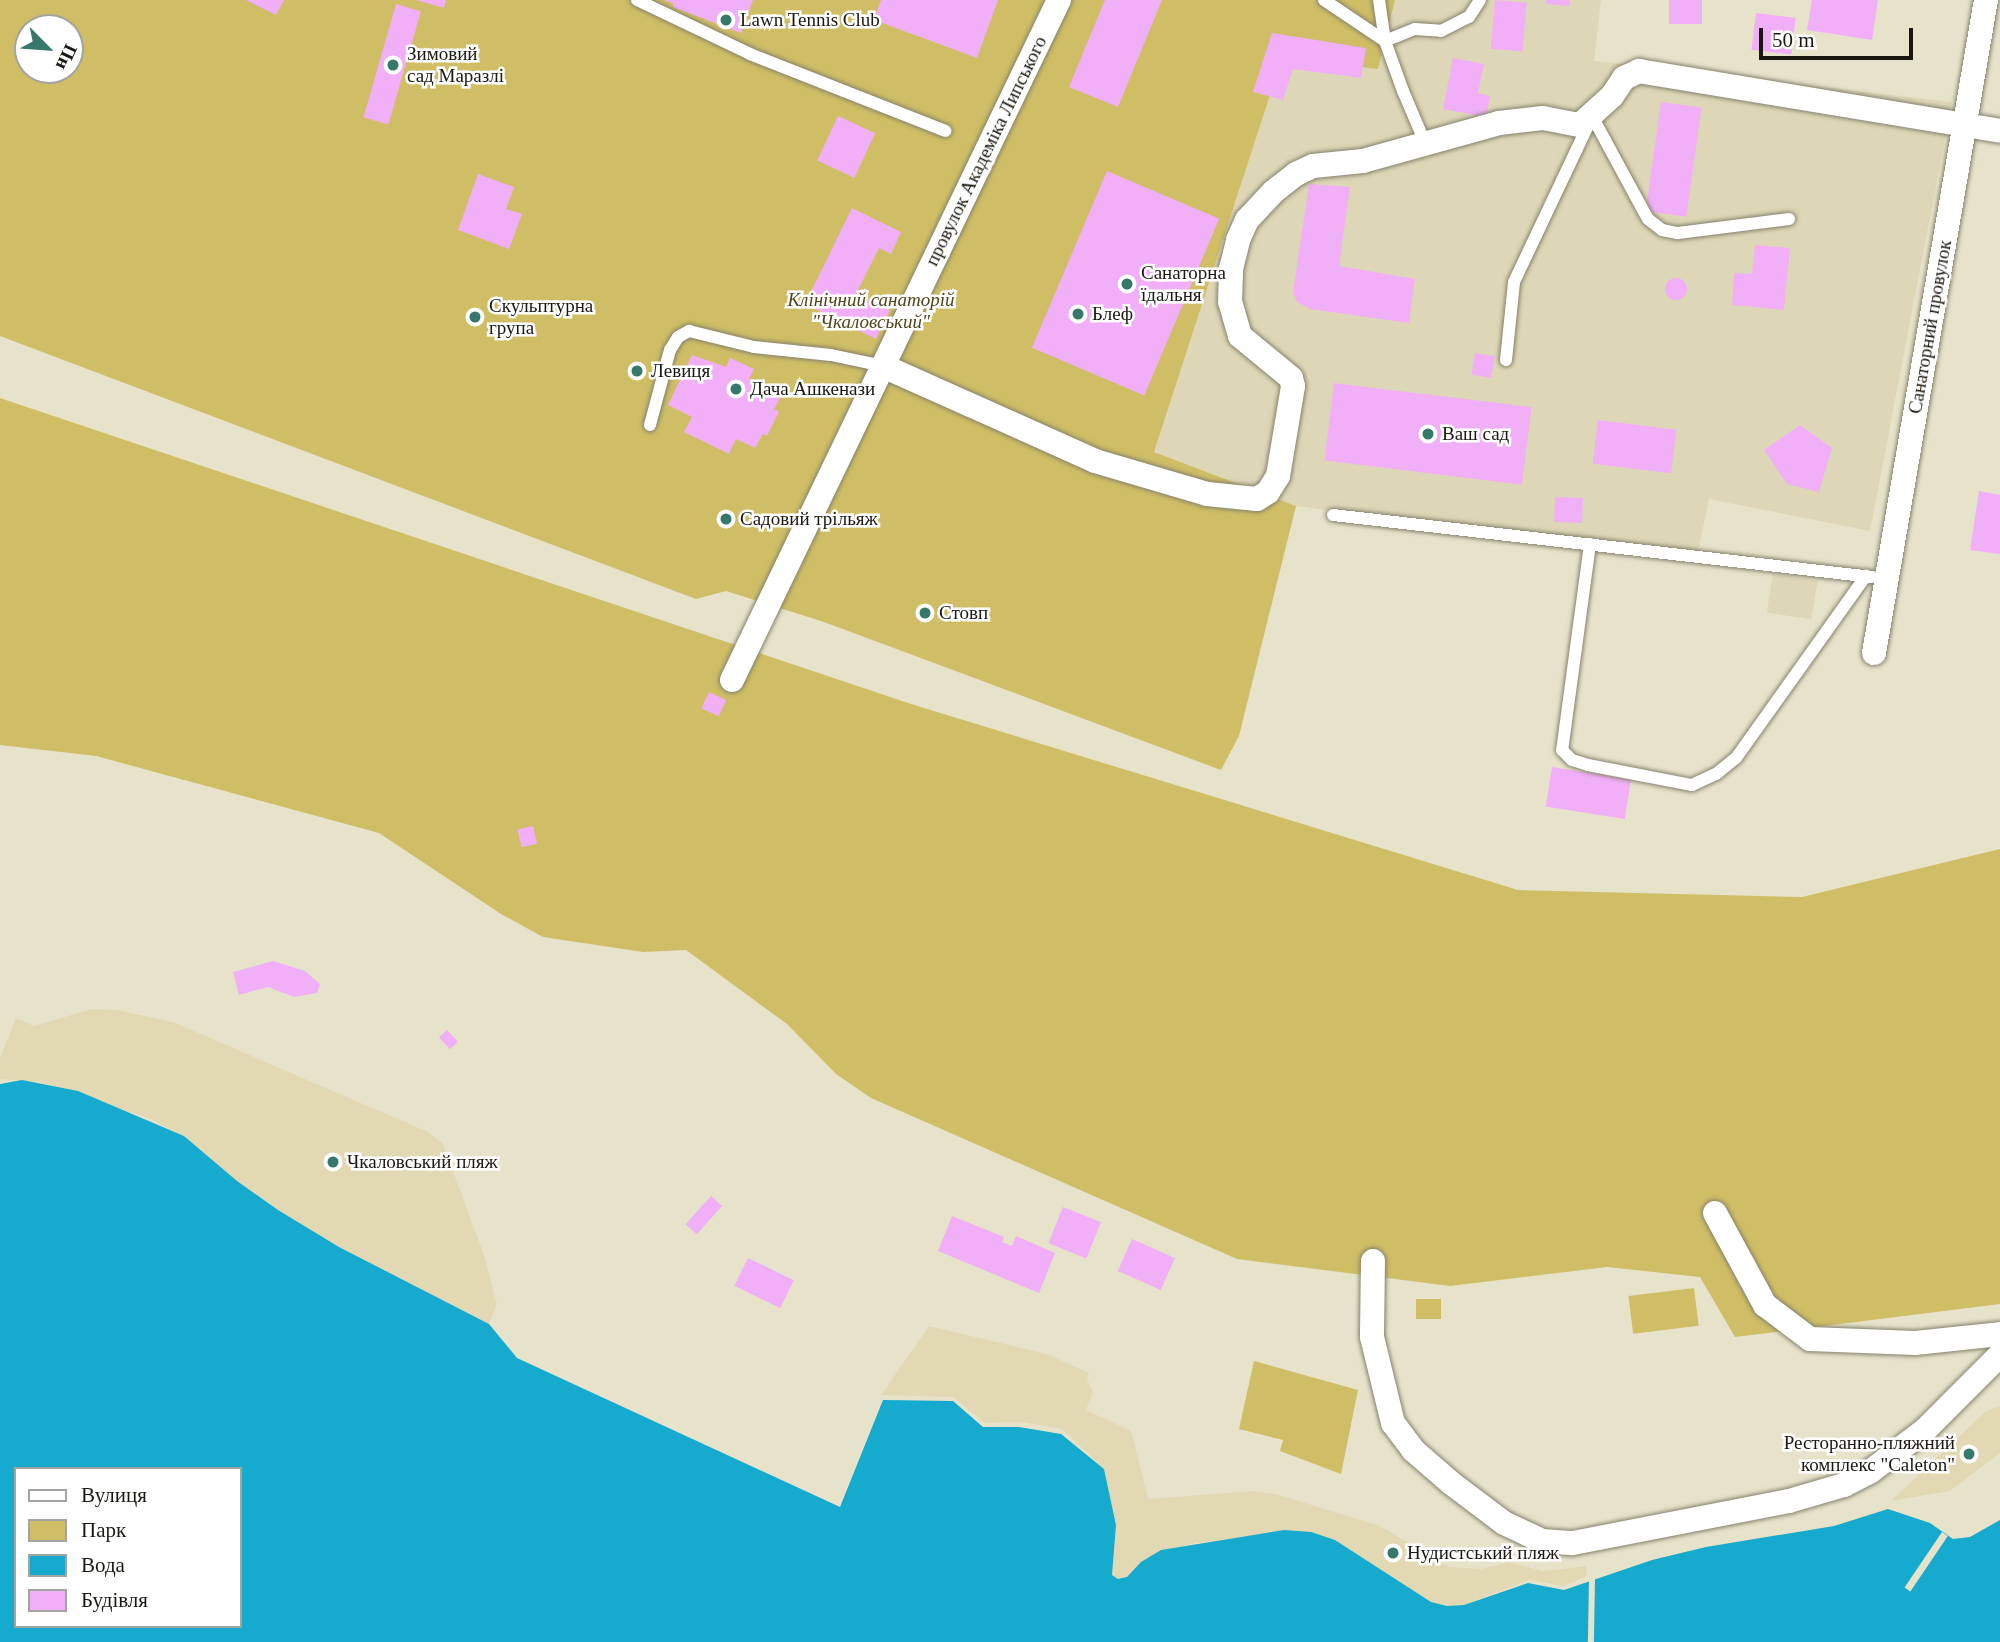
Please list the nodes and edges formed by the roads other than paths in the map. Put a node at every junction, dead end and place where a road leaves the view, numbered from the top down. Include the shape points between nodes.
1 (637, 0) edge
2 (1059, 0) edge
3 (1324, 0) edge
4 (1379, 0) edge
5 (1480, 0) edge
6 (1986, 0) edge
7 (1385, 41) junction
8 (1592, 116) junction
9 (1965, 126) junction
10 (945, 131) dead end
11 (2000, 131) edge
12 (1426, 145) junction
13 (1789, 219) dead end
14 (1506, 360) dead end
15 (883, 366) junction
16 (650, 425) dead end
17 (1333, 515) dead end
18 (1590, 544) junction
19 (1876, 577) junction
20 (1874, 653) dead end
21 (732, 681) dead end
22 (1715, 1213) dead end
23 (1373, 1261) dead end
24 (2000, 1334) edge
25 (2000, 1355) edge

1 - 10 lane via 751,54
2 - 15 street, провулок Академіка Липського
3 - 7 lane
4 - 7 lane
5 - 7 lane via 1469,17 1441,31 1415,29
6 - 9 street, Санаторний провулок
7 - 12 lane
8 - 9 street via 1624,78 1639,71
8 - 12 street via 1580,125 1543,118 1499,123
8 - 13 lane via 1648,219 1662,230 1678,233
8 - 14 lane via 1514,282
9 - 11 street
9 - 19 street, Санаторний провулок
12 - 15 street via 1363,161 1313,166 1273,191 1242,230 1231,269 1234,320 1240,335 1291,378 1293,386 1279,476 1257,499 1207,494 1095,461
15 - 16 lane via 754,347 689,331 678,337 670,351
15 - 21 street, провулок Академіка Липського
17 - 18 lane
18 - 19 lane
18 - 19 lane via 1562,750 1572,760 1588,765 1692,785 1736,758
19 - 20 street, Санаторний провулок
22 - 24 street via 1765,1304 1810,1339 1914,1343
23 - 25 street via 1372,1337 1393,1423 1413,1450 1451,1483 1504,1523 1542,1541 1573,1543 1789,1501 1844,1485 1871,1471 1925,1430

